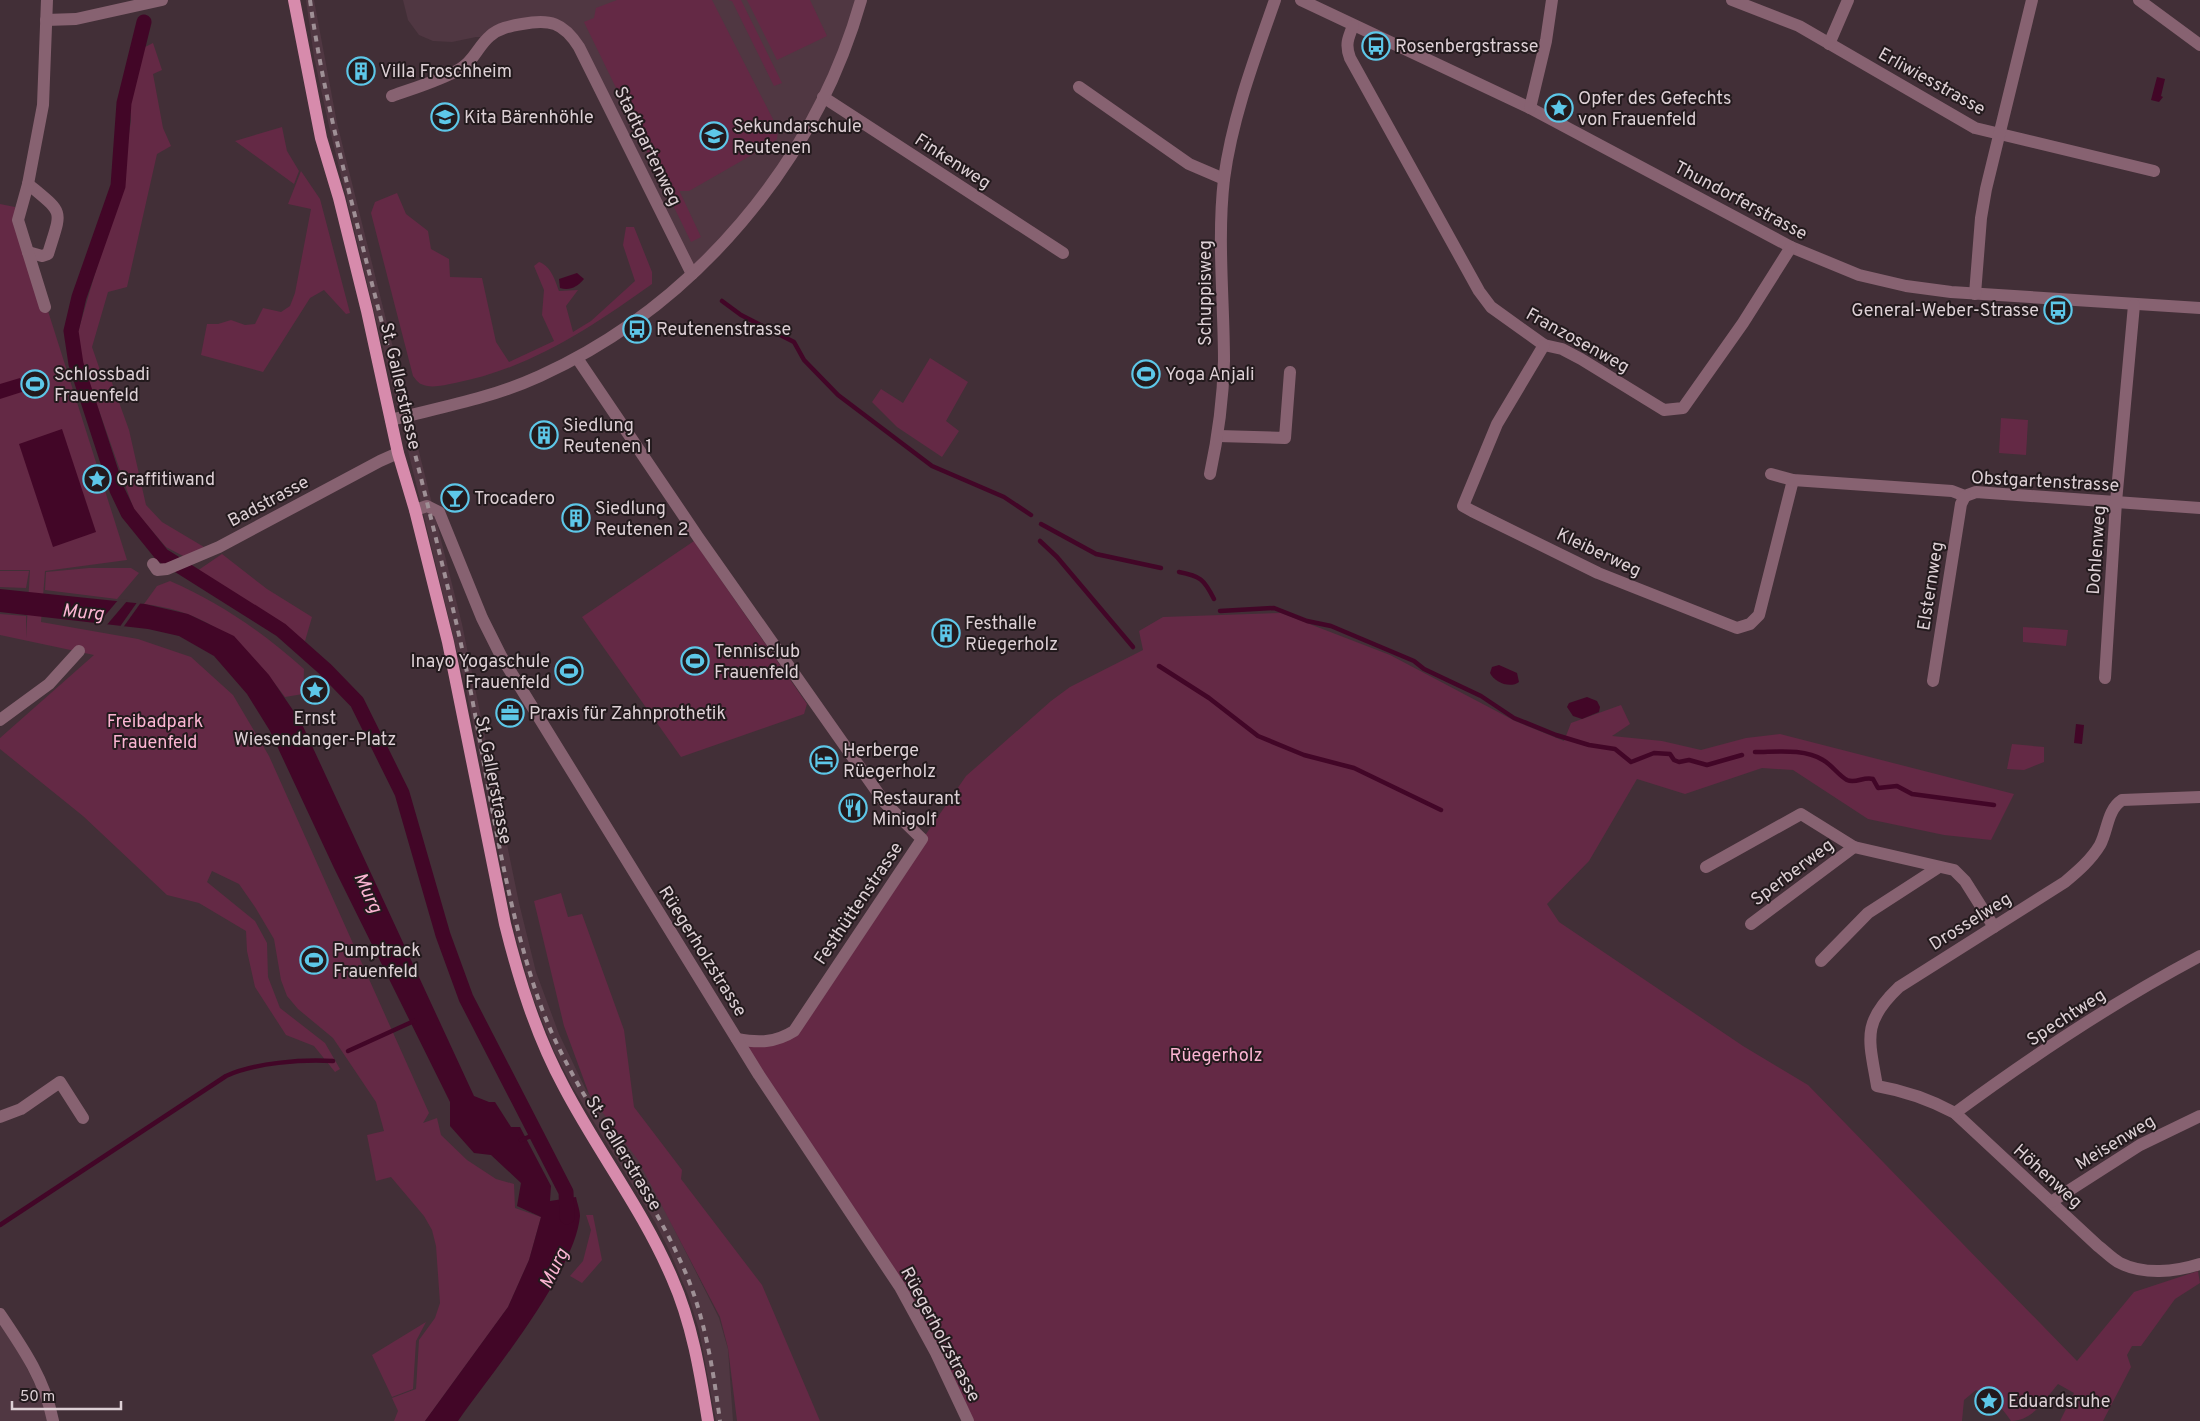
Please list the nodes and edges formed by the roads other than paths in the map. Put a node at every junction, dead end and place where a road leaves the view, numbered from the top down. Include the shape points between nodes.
1 (47, 0) edge
2 (294, 0) edge
3 (861, 0) edge
4 (1275, 0) edge
5 (1301, 0) edge
6 (1552, 0) edge
7 (1732, 0) edge
8 (1848, 0) edge
9 (2032, 0) edge
10 (2139, 0) edge
11 (155, 1) edge
12 (46, 20) junction
13 (1353, 26) junction
14 (1830, 44) junction
15 (2200, 45) edge
16 (1079, 87) dead end
17 (392, 96) dead end
18 (823, 97) junction
19 (1530, 108) junction
20 (1999, 134) junction
21 (2154, 171) dead end
22 (1224, 179) junction
23 (28, 184) junction
24 (1791, 247) junction
25 (28, 252) junction
26 (1063, 253) dead end
27 (692, 274) junction
28 (1975, 294) junction
29 (2134, 305) junction
30 (45, 307) dead end
31 (2200, 308) edge
32 (1544, 345) junction
33 (577, 358) junction
34 (1290, 372) dead end
35 (391, 420) junction
36 (1218, 436) junction
37 (398, 454) junction
38 (1210, 474) dead end
39 (1771, 474) dead end
40 (1793, 480) junction
41 (1965, 496) junction
42 (2116, 502) junction
43 (2200, 508) edge
44 (416, 510) junction
45 (153, 564) dead end
46 (79, 651) dead end
47 (2105, 678) dead end
48 (1933, 681) dead end
49 (0, 720) edge
50 (2200, 797) edge
51 (1854, 847) junction
52 (1939, 866) junction
53 (1706, 867) dead end
54 (1752, 924) dead end
55 (1994, 927) junction
56 (2200, 956) edge
57 (1821, 961) dead end
58 (737, 1039) junction
59 (1877, 1086) joint
60 (1955, 1113) junction
61 (2200, 1116) edge
62 (0, 1117) edge
63 (83, 1118) dead end
64 (2051, 1202) junction
65 (2200, 1264) edge
66 (0, 1314) edge
67 (53, 1421) edge
68 (708, 1421) edge
69 (968, 1421) edge

1 - 12 street
2 - 35 main road, St. Gallerstrasse via 321,138 339,198
3 - 18 street via 842,56
4 - 22 street, Schuppisweg via 1242,103
5 - 13 street, Thundorferstrasse
6 - 19 street
7 - 14 street, Erliwiesstrasse via 1778,17
8 - 14 street
9 - 20 street
10 - 15 street
11 - 12 street via 76,19
12 - 23 street via 43,105
13 - 19 street, Thundorferstrasse
13 - 32 street, Franzosenweg via 1346,41 1350,58 1479,291 1501,316
14 - 20 street, Erliwiesstrasse via 1974,128
16 - 22 street via 1189,164
17 - 27 street, Stadtgartenweg via 459,70 470,62 488,37 510,26 543,20 557,24 571,35 622,130
18 - 26 street, Finkenweg
18 - 27 street via 800,142 761,198 717,251
19 - 24 street, Thundorferstrasse
20 - 21 street, Erliwiesstrasse
20 - 28 street via 1981,218
22 - 36 street, Schuppisweg via 1221,267 1224,363
23 - 25 street via 18,220
23 - 25 street via 56,208 60,217 48,254 42,256
24 - 28 street, Thundorferstrasse via 1834,266 1878,280
24 - 32 street, Franzosenweg via 1683,408 1664,410 1581,359 1562,349
25 - 30 street
27 - 33 street via 626,326
28 - 29 street, Thundorferstrasse
29 - 31 street, Thundorferstrasse
29 - 42 street, Dohlenweg
32 - 40 street, Kleiberweg via 1496,424 1463,506 1598,573 1738,628 1750,624 1759,615
33 - 35 street via 491,395
33 - 58 street, Festhüttenstrasse via 885,803 922,839 794,1031 772,1041
34 - 36 street via 1285,438
35 - 37 main road, St. Gallerstrasse
36 - 38 street, Schuppisweg
37 - 44 main road, St. Gallerstrasse
37 - 45 street, Badstrasse via 236,538 176,565 157,570
39 - 40 street, Obstgartenstrasse
40 - 41 street, Obstgartenstrasse via 1952,491
41 - 42 street, Obstgartenstrasse via 1976,492
41 - 48 street, Elsternweg via 1961,504
42 - 43 street, Obstgartenstrasse
42 - 47 street, Dohlenweg
44 - 58 street, Rüegerholzstrasse via 427,506 439,512 501,656
44 - 68 main road, St. Gallerstrasse via 448,642 505,924 525,999 564,1088 646,1223 673,1280 690,1329
46 - 49 street via 49,684
50 - 55 street, Drosselweg via 2122,800 2111,812 2100,843 2086,864 2065,882
51 - 52 street, Sperberweg
51 - 53 street, Sperberweg via 1801,814
51 - 54 street, Sperberweg
52 - 55 street, Sperberweg via 1954,870 1965,881
52 - 57 street via 1868,913
55 - 59 street, Drosselweg via 1899,987 1883,1002 1872,1020 1870,1040
56 - 60 street, Spechtweg via 2000,1080
58 - 69 street, Rüegerholzstrasse via 900,1287
59 - 60 street, Höhenweg via 1930,1099
60 - 64 street, Höhenweg
61 - 64 street, Meisenweg via 2140,1145
62 - 63 street via 21,1109 60,1082
64 - 65 street, Höhenweg via 2119,1262 2140,1270 2162,1271
66 - 67 street via 38,1374

